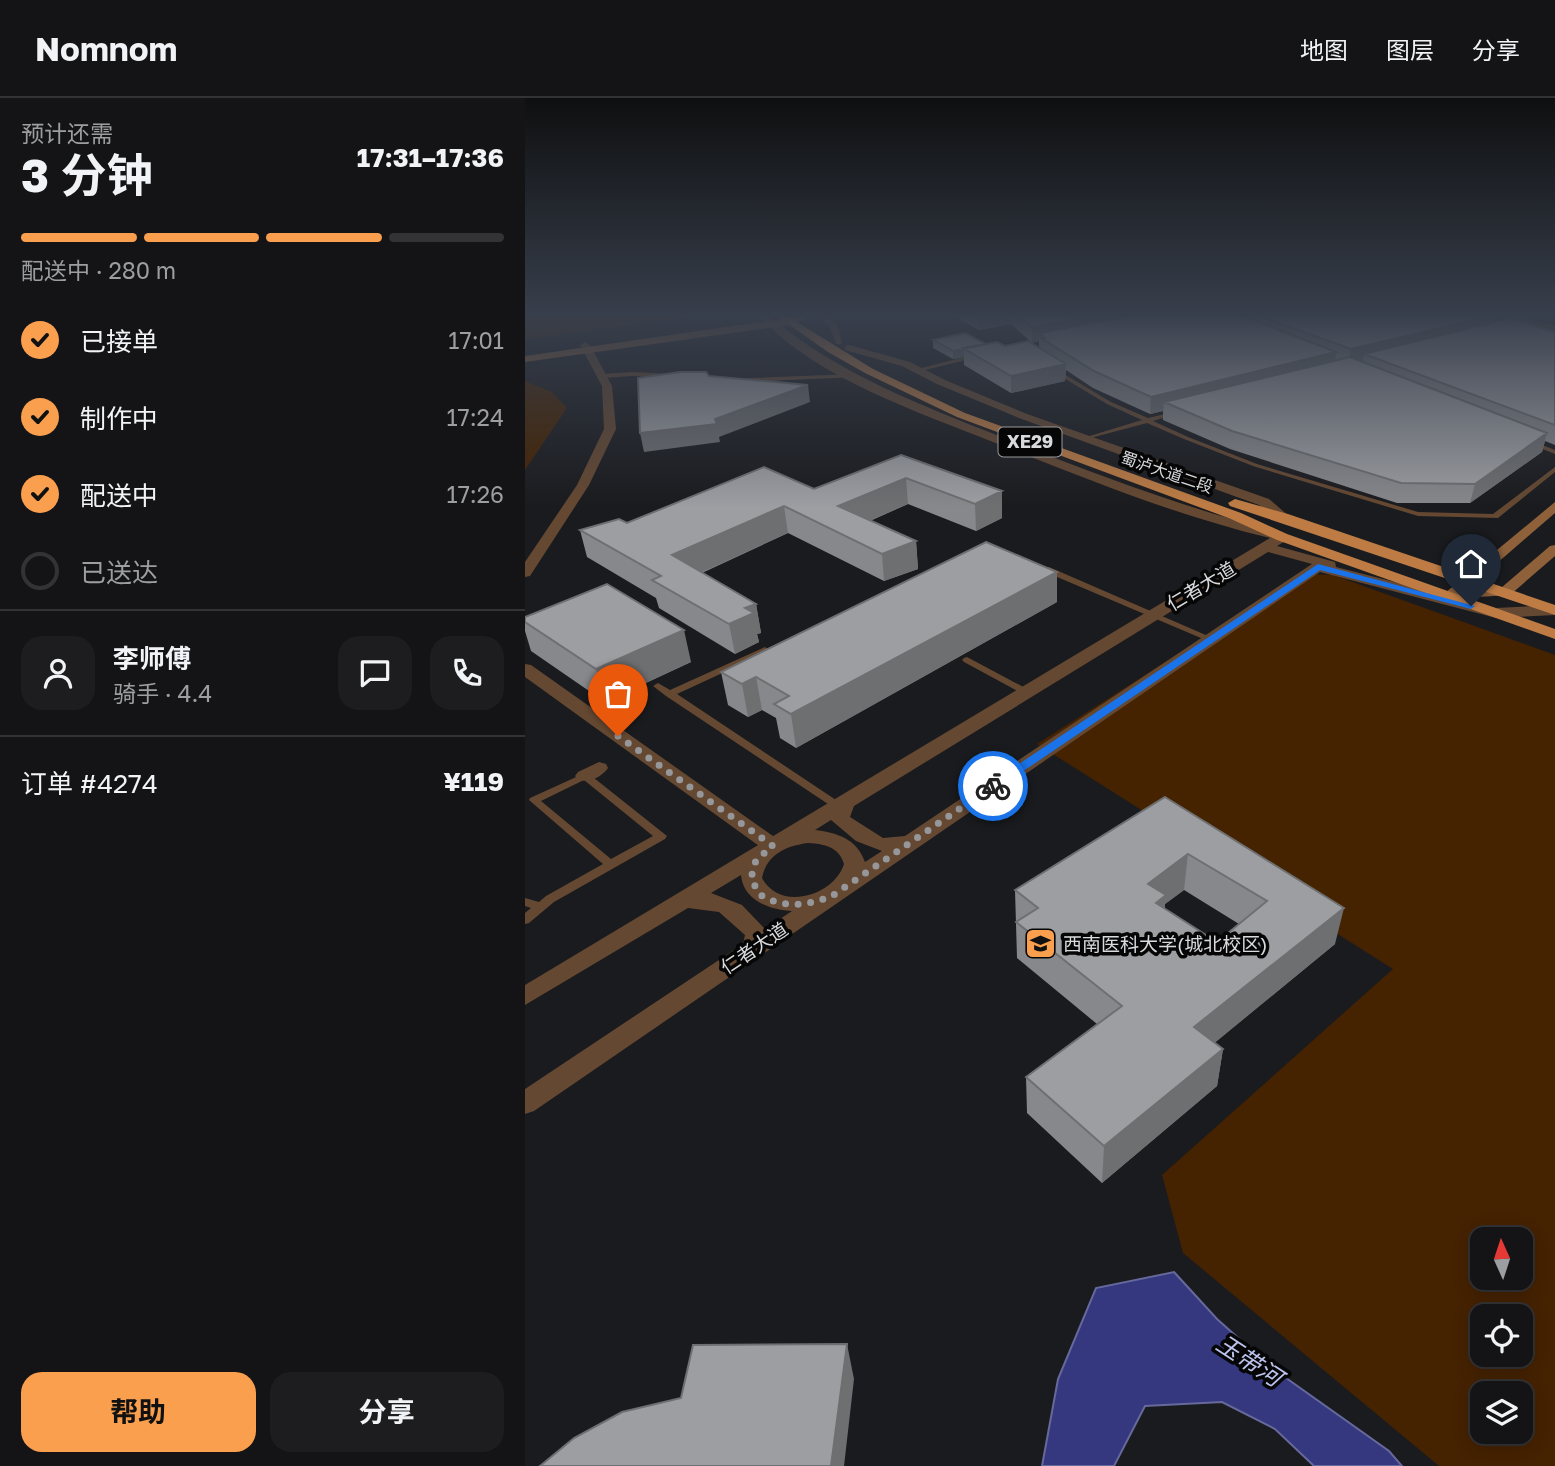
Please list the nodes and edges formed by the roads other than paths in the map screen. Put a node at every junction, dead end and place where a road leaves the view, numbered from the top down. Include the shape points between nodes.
1 (604, 380) edge
2 (738, 380) edge
3 (743, 380) edge
4 (863, 380) edge
5 (889, 380) edge
6 (913, 380) edge
7 (938, 380) edge
8 (1071, 380) edge
9 (1184, 410) edge
10 (1144, 420) junction
11 (1518, 437) edge
12 (1085, 439) junction
13 (1555, 452) edge
14 (1555, 469) edge
15 (1555, 506) edge
16 (1283, 517) junction
17 (1314, 527) junction
18 (1280, 541) junction
19 (1555, 549) edge
20 (1031, 562) edge
21 (525, 573) edge
22 (1468, 579) junction
23 (1505, 592) junction
24 (1450, 596) junction
25 (1555, 610) edge
26 (1496, 613) junction
27 (1153, 615) junction
28 (1552, 633) edge
29 (1212, 639) junction
30 (780, 643) edge
31 (967, 660) dead end
32 (527, 672) edge
33 (658, 686) dead end
34 (1026, 692) junction
35 (669, 694) junction
36 (529, 797) edge
37 (843, 803) junction
38 (915, 840) junction
39 (773, 846) junction
40 (610, 864) junction
41 (832, 896) junction
42 (684, 900) junction
43 (525, 902) edge
44 (541, 907) junction
45 (525, 920) edge
46 (754, 948) junction
47 (525, 996) edge
48 (525, 1103) edge

1 - 21 street via 610,429 583,485
2 - 3 lane
4 - 18 street via 1043,458
5 - 18 highway, 蜀泸大道二段 / XE29 via 930,401 1102,469 1236,516
6 - 16 highway, 蜀泸大道二段 / XE29 via 1041,435
7 - 12 street
8 - 10 lane
9 - 10 lane
10 - 12 lane
10 - 14 lane via 1255,465 1418,514 1495,516
11 - 13 lane
12 - 16 street via 1264,502
15 - 22 main road
16 - 17 highway, 蜀泸大道二段 / XE29
17 - 18 highway
17 - 22 highway, 蜀泸大道二段 / XE29
18 - 24 highway, 蜀泸大道二段 / XE29
18 - 26 street, 仁者大道
18 - 27 street, 仁者大道
19 - 23 main road
20 - 27 lane
22 - 23 highway, 蜀泸大道二段 / XE29
22 - 24 main road
23 - 24 main road
23 - 25 highway, 蜀泸大道二段 / XE29
24 - 26 highway, 蜀泸大道二段 / XE29
25 - 26 street, 仁者大道
26 - 28 highway, 蜀泸大道二段 / XE29
26 - 29 street, 仁者大道 via 1318,567
27 - 29 lane
27 - 34 street, 仁者大道
29 - 38 street, 仁者大道
30 - 35 lane
31 - 34 lane
32 - 39 street
33 - 35 lane
34 - 37 street, 仁者大道
35 - 37 lane
36 - 40 lane
36 - 40 lane via 592,772 661,836
37 - 38 street via 840,819 869,841 884,846
37 - 39 street, 仁者大道
38 - 41 street, 仁者大道
39 - 41 street via 752,869 759,894 798,905
39 - 41 street via 796,837 820,836 849,849 854,873
39 - 42 street, 仁者大道
40 - 44 lane
41 - 46 street, 仁者大道
42 - 46 street via 722,902 756,934
42 - 47 street, 仁者大道
43 - 44 lane
44 - 45 lane
46 - 48 street, 仁者大道

